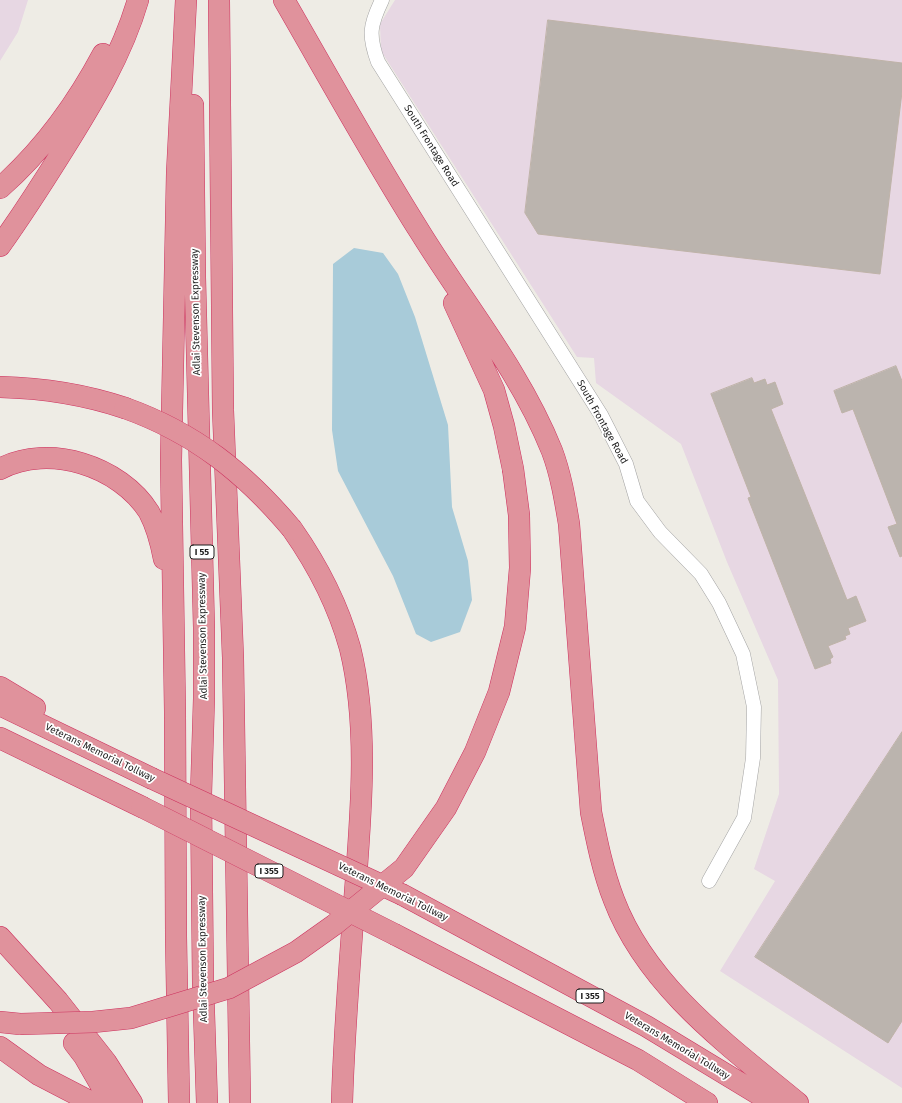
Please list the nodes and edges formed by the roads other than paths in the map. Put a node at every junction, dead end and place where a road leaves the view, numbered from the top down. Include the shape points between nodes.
1 (126, 0) edge
2 (138, 0) edge
3 (186, 0) edge
4 (191, 0) edge
5 (219, 0) edge
6 (284, 0) edge
7 (382, 0) edge
8 (0, 188) edge
9 (420, 232) junction
10 (0, 246) edge
11 (0, 387) edge
12 (0, 469) edge
13 (0, 687) edge
14 (0, 705) edge
15 (175, 712) junction
16 (0, 738) edge
17 (144, 775) junction
18 (709, 881) dead end
19 (0, 937) edge
20 (0, 943) edge
21 (10, 1023) edge
22 (0, 1048) edge
23 (93, 1103) edge
24 (110, 1103) edge
25 (132, 1103) edge
26 (179, 1103) edge
27 (207, 1103) edge
28 (240, 1103) edge
29 (342, 1103) edge
30 (707, 1103) edge
31 (773, 1103) edge
32 (798, 1103) edge

1 - 8 highway via 102,55 72,104 44,142
2 - 10 highway via 114,61 93,103 22,216
3 - 15 highway via 177,173 171,460
4 - 27 highway, Adlai Stevenson Expressway / I 55 via 204,628 203,983
5 - 28 highway, I 55 via 223,410 233,658
6 - 9 highway
7 - 18 street, South Frontage Road via 374,17 371,43 378,62 601,415 626,464 637,501 660,532 701,574 719,603 743,654 754,707 754,758 744,818
9 - 21 highway, bridge via 475,344 494,390 513,469 519,515 520,568 515,627 500,692 476,752 446,808 404,868 334,925 296,952 229,988 131,1018 93,1022
9 - 32 highway via 496,345 532,406 561,479 570,524 591,812 614,901 650,965 674,993 717,1036
11 - 29 highway, bridge via 64,391 95,398 178,430 214,453 246,479 292,529 319,570 344,628 353,663 358,700 363,794 344,1029
12 - 15 highway via 45,458 85,464 108,474 122,484 135,495 148,512 160,536 165,559 171,688
13 - 17 highway via 110,749
14 - 17 highway, Veterans Memorial Tollway / I 355
15 - 26 highway
16 - 30 highway, I 355, bridge via 396,935 638,1060
17 - 31 highway, Veterans Memorial Tollway / I 355, bridge via 403,895 646,1026
19 - 25 highway via 58,1001 106,1062
20 - 24 highway via 84,1056
22 - 23 highway via 39,1075

